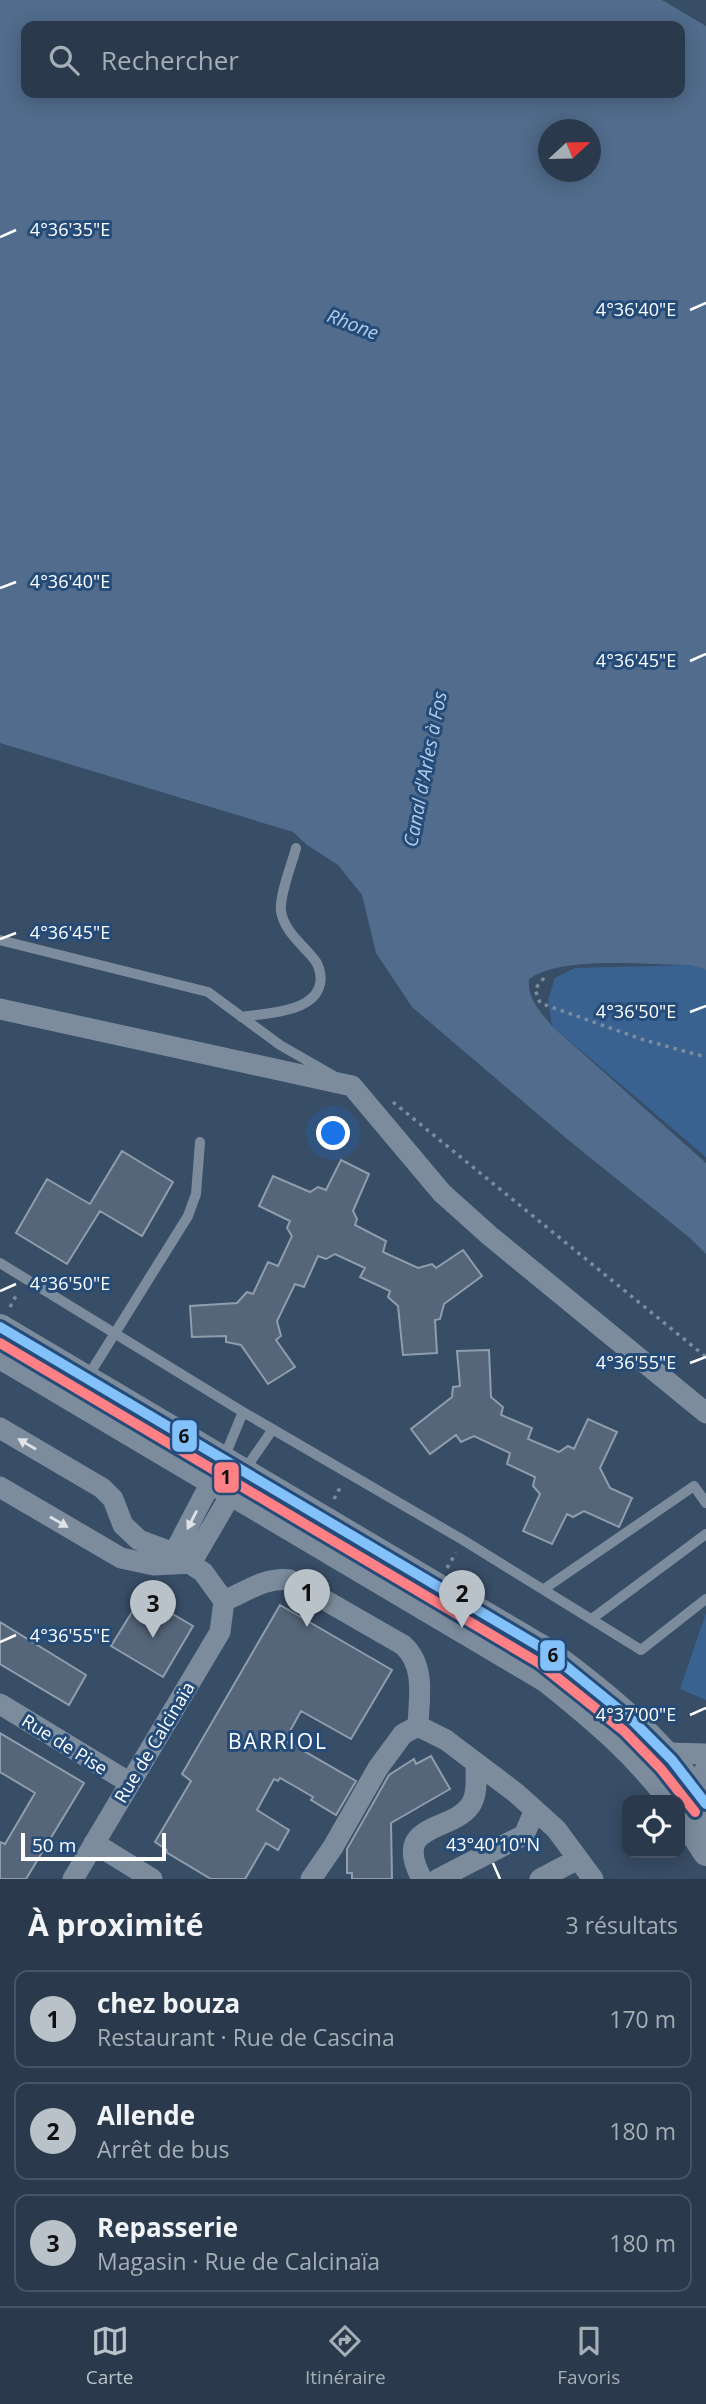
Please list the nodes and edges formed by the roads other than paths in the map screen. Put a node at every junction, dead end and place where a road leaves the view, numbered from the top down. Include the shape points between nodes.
1 (296, 848) dead end
2 (0, 940) edge
3 (0, 1009) edge
4 (241, 1017) junction
5 (352, 1086) junction
6 (200, 1142) dead end
7 (0, 1263) edge
8 (3, 1320) edge
9 (115, 1333) junction
10 (0, 1356) edge
11 (80, 1389) junction
12 (243, 1412) junction
13 (706, 1413) edge
14 (0, 1428) edge
15 (273, 1429) junction
16 (228, 1476) junction
17 (0, 1487) edge
18 (706, 1503) edge
19 (706, 1534) edge
20 (182, 1558) junction
21 (544, 1589) junction
22 (706, 1599) edge
23 (224, 1601) junction
24 (593, 1618) junction
25 (0, 1704) edge
26 (418, 1726) junction
27 (668, 1754) junction
28 (706, 1754) edge
29 (476, 1763) junction
30 (130, 1783) junction
31 (702, 1787) edge
32 (670, 1795) edge
33 (535, 1810) junction
34 (685, 1812) edge
35 (94, 1843) junction
36 (706, 1853) edge
37 (578, 1859) junction
38 (73, 1879) edge
39 (152, 1879) edge
40 (311, 1879) edge
41 (422, 1879) edge
42 (438, 1879) edge
43 (540, 1879) edge
44 (593, 1879) edge

1 - 4 lane via 281,908 285,924 317,962 318,992 308,1002
2 - 4 lane via 208,992
3 - 5 street
4 - 5 lane
5 - 13 street via 442,1193
6 - 9 lane via 196,1194 187,1216
7 - 9 lane
8 - 11 street
9 - 11 lane
9 - 12 lane
10 - 11 street
11 - 16 street
12 - 15 lane
12 - 16 lane
20 -> 14 street via 139,1540 123,1525 113,1499 102,1488
15 - 16 lane
15 - 21 lane
16 - 20 street via 191,1523
16 - 27 street via 547,1651 617,1705
16 - 32 street via 547,1680 619,1741
17 -> 20 street via 121,1558 154,1565
18 - 21 lane via 694,1486
19 - 24 lane
20 - 23 street via 203,1572
21 - 24 lane
22 - 24 lane via 641,1650
23 - 26 street via 262,1581 290,1580 403,1645 419,1670
23 - 30 street, Rue de Calcinaïa via 220,1632
25 - 30 street, Rue de Pise
26 - 29 street
26 - 40 street via 403,1734 378,1768
27 - 28 street
27 - 31 street
29 - 33 street
29 - 41 street via 470,1806 426,1831 412,1852
30 - 35 street, Rue de Calcinaïa
31 - 34 street
33 - 37 street
33 - 42 street via 524,1835
34 - 36 street
35 - 38 street, Rue de Calcinaïa
35 - 39 street
37 - 43 street
37 - 44 street

